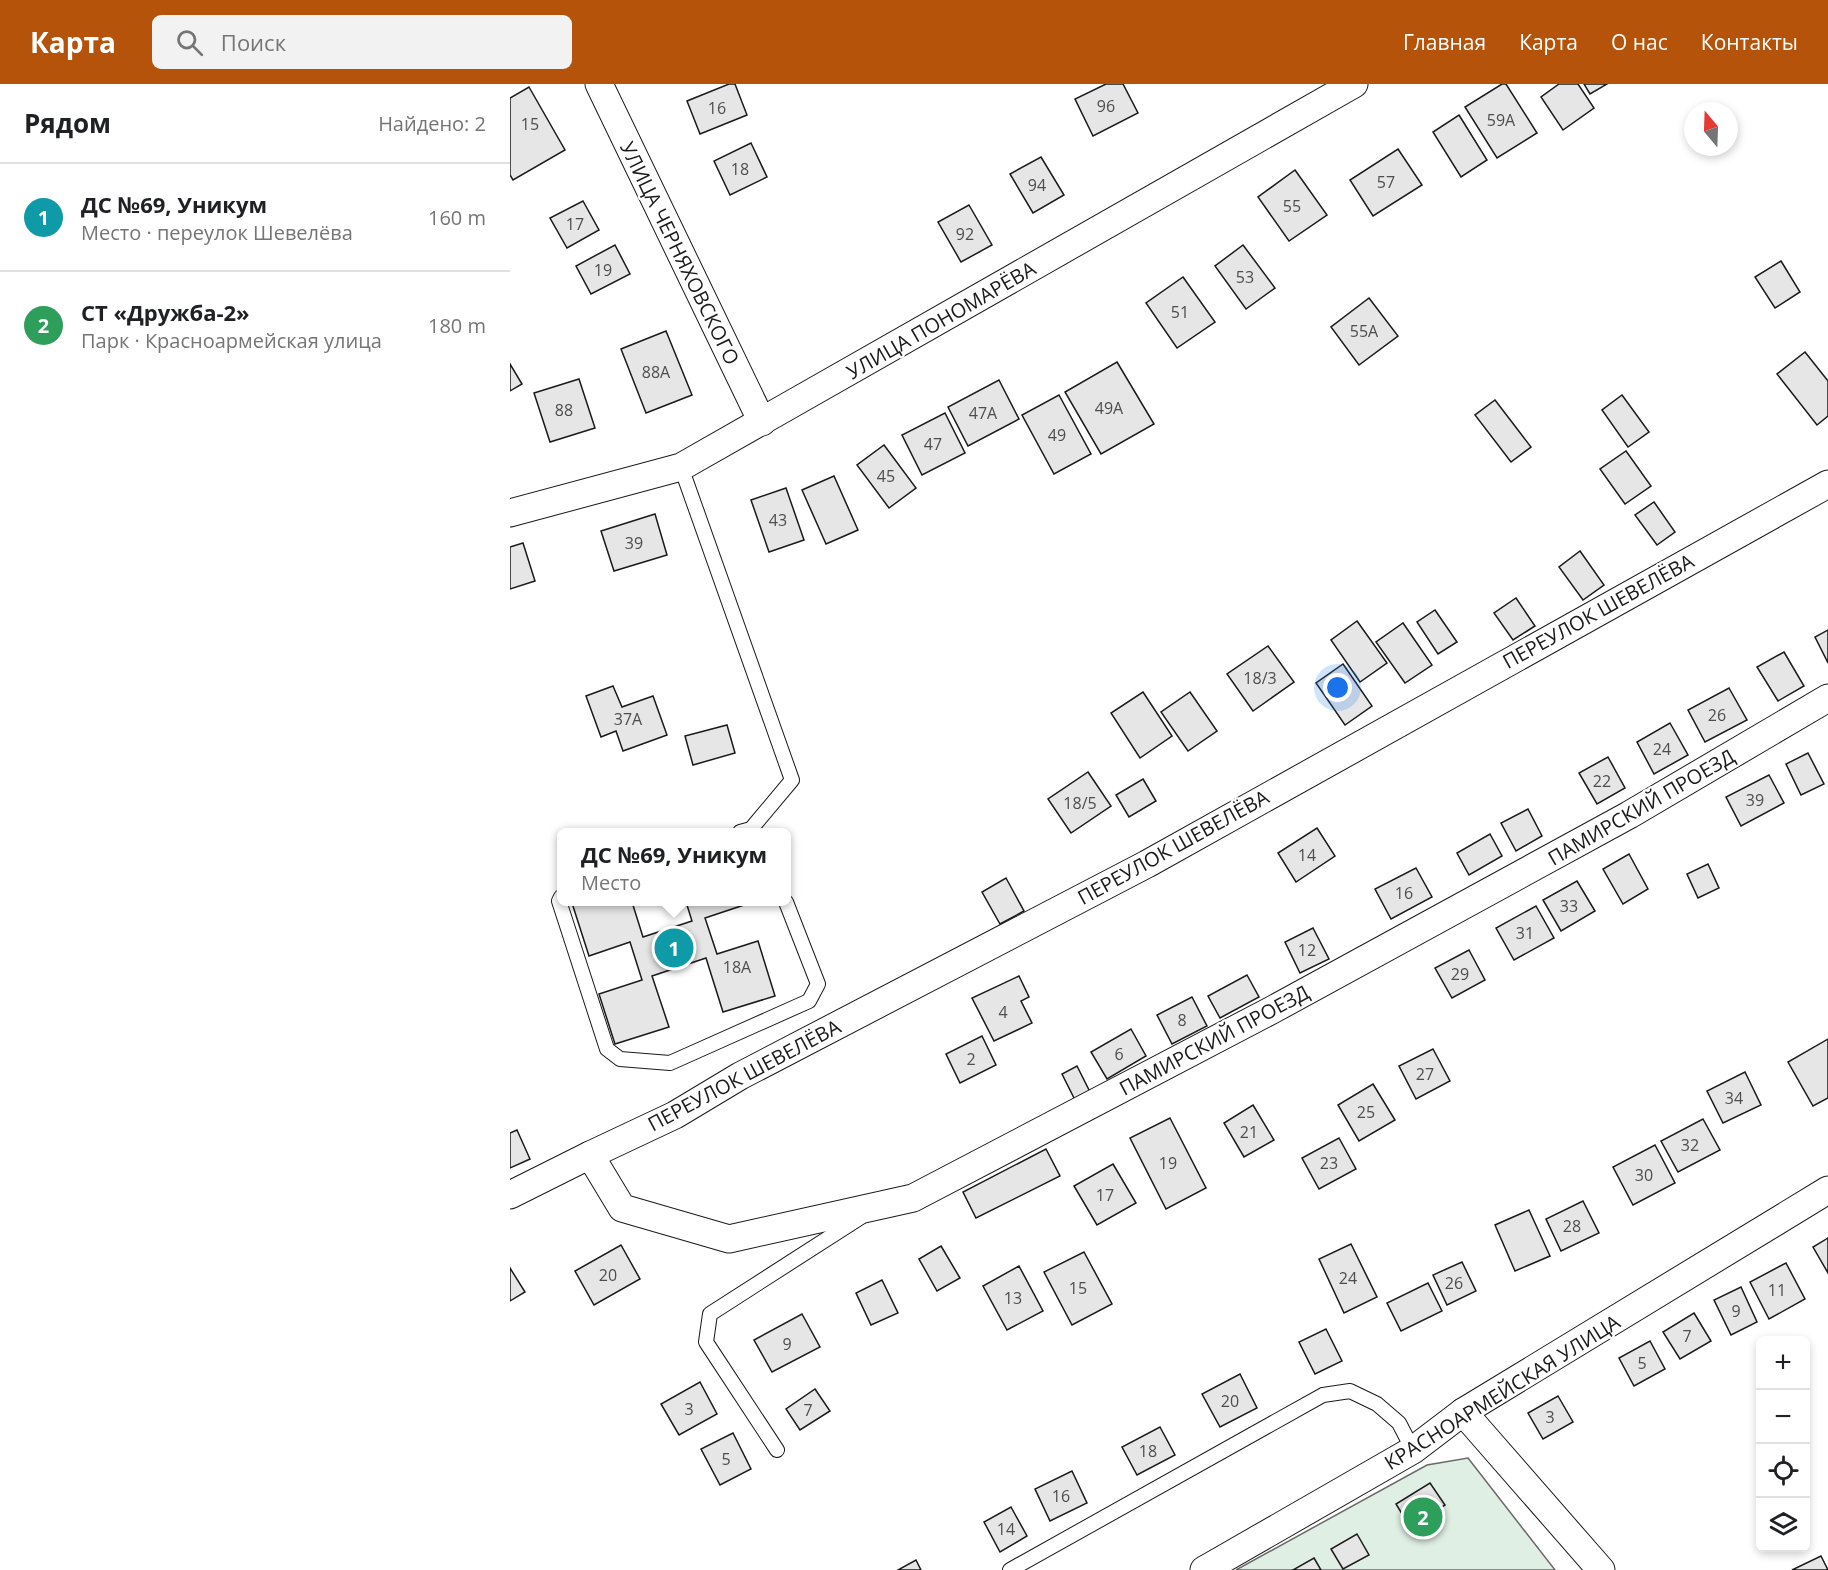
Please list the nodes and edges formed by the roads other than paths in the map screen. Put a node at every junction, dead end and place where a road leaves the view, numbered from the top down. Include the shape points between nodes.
1 (598, 84) edge
2 (1354, 84) edge
3 (762, 422) junction
4 (681, 467) junction
5 (1828, 484) edge
6 (510, 513) edge
7 (1828, 698) edge
8 (751, 828) edge
9 (561, 906) edge
10 (788, 906) edge
11 (590, 1155) junction
12 (1828, 1190) edge
13 (510, 1195) edge
14 (880, 1205) junction
15 (1463, 1412) junction
16 (777, 1450) dead end
17 (1413, 1450) junction
18 (1591, 1567) edge
19 (1010, 1570) edge
20 (1204, 1570) edge

1 - 3 street, УЛИЦА ЧЕРНЯХОВСКОГО
2 - 3 street, УЛИЦА ПОНОМАРЁВА
3 - 4 street, УЛИЦА ПОНОМАРЁВА
4 - 6 street, УЛИЦА ПОНОМАРЁВА
4 - 8 lane via 792,780
5 - 11 street, ПЕРЕУЛОК ШЕВЕЛЁВА via 1147,864 740,1076 675,1115
7 - 14 street, ПАМИРСКИЙ ПРОЕЗД via 1629,815 1272,1010 913,1198
9 - 10 lane via 608,1049 620,1059 670,1063 809,1001 818,984
11 - 13 street, ПЕРЕУЛОК ШЕВЕЛЁВА
11 - 14 street, ПАМИРСКИЙ ПРОЕЗД via 622,1208 729,1239
12 - 15 street, КРАСНОАРМЕЙСКАЯ УЛИЦА
14 - 16 lane via 711,1314 706,1342
15 - 17 street, КРАСНОАРМЕЙСКАЯ УЛИЦА
15 - 18 street
17 - 19 lane via 1399,1423 1377,1404 1350,1391 1323,1395
17 - 20 street, КРАСНОАРМЕЙСКАЯ УЛИЦА

